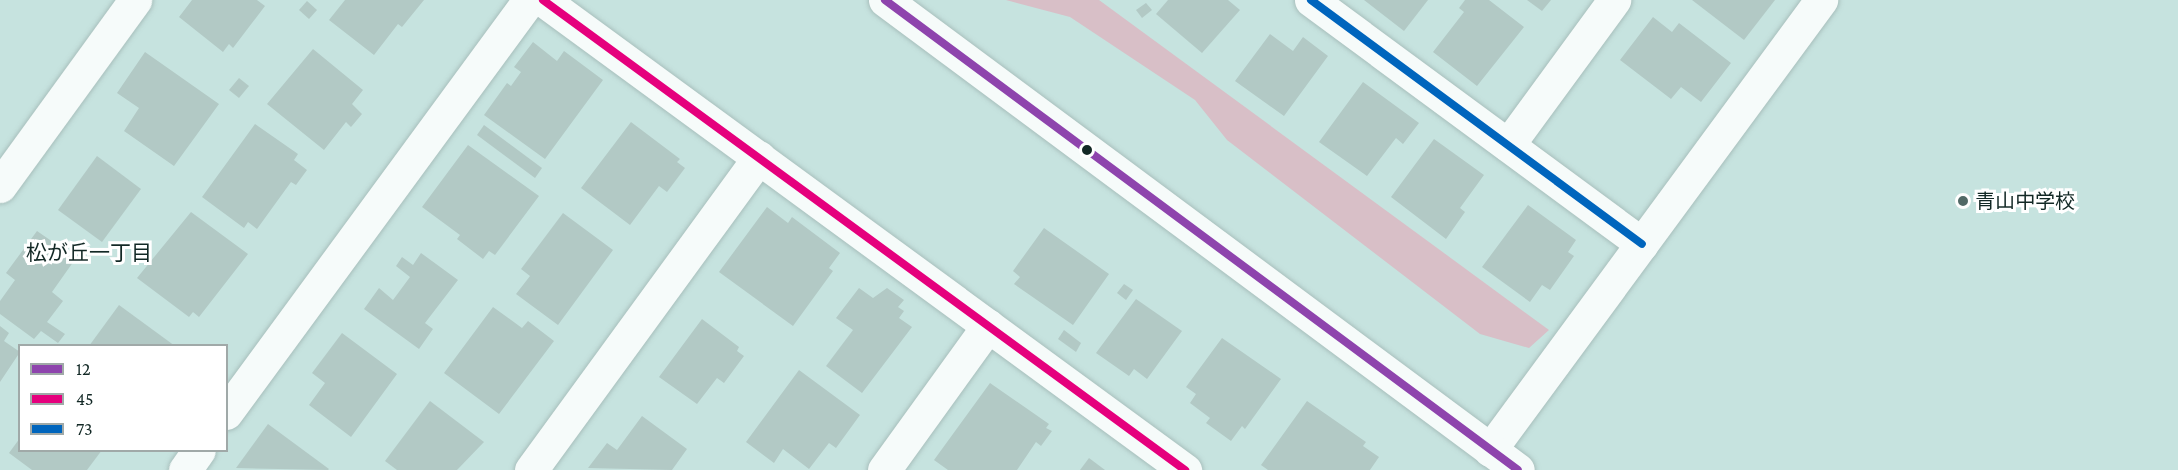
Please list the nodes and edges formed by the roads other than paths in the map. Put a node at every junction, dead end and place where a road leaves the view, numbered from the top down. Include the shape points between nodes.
1 (135, 0) edge
2 (529, 0) edge
3 (543, 0) edge
4 (885, 0) edge
5 (1311, 0) edge
6 (1614, 0) edge
7 (1821, 0) edge
8 (1508, 146) junction
9 (759, 158) junction
10 (0, 186) edge
11 (1642, 244) junction
12 (988, 326) junction
13 (228, 410) edge
14 (198, 452) edge
15 (1483, 460) edge
16 (185, 470) edge
17 (531, 470) edge
18 (884, 470) edge
19 (1185, 470) edge
20 (1518, 470) edge

1 - 10 street
2 - 13 street
3 - 9 street
4 - 15 street
5 - 8 street
6 - 8 street
7 - 11 street
8 - 11 street
9 - 12 street
9 - 17 street
11 - 15 street
12 - 18 street
12 - 19 street
14 - 16 street
15 - 20 street

